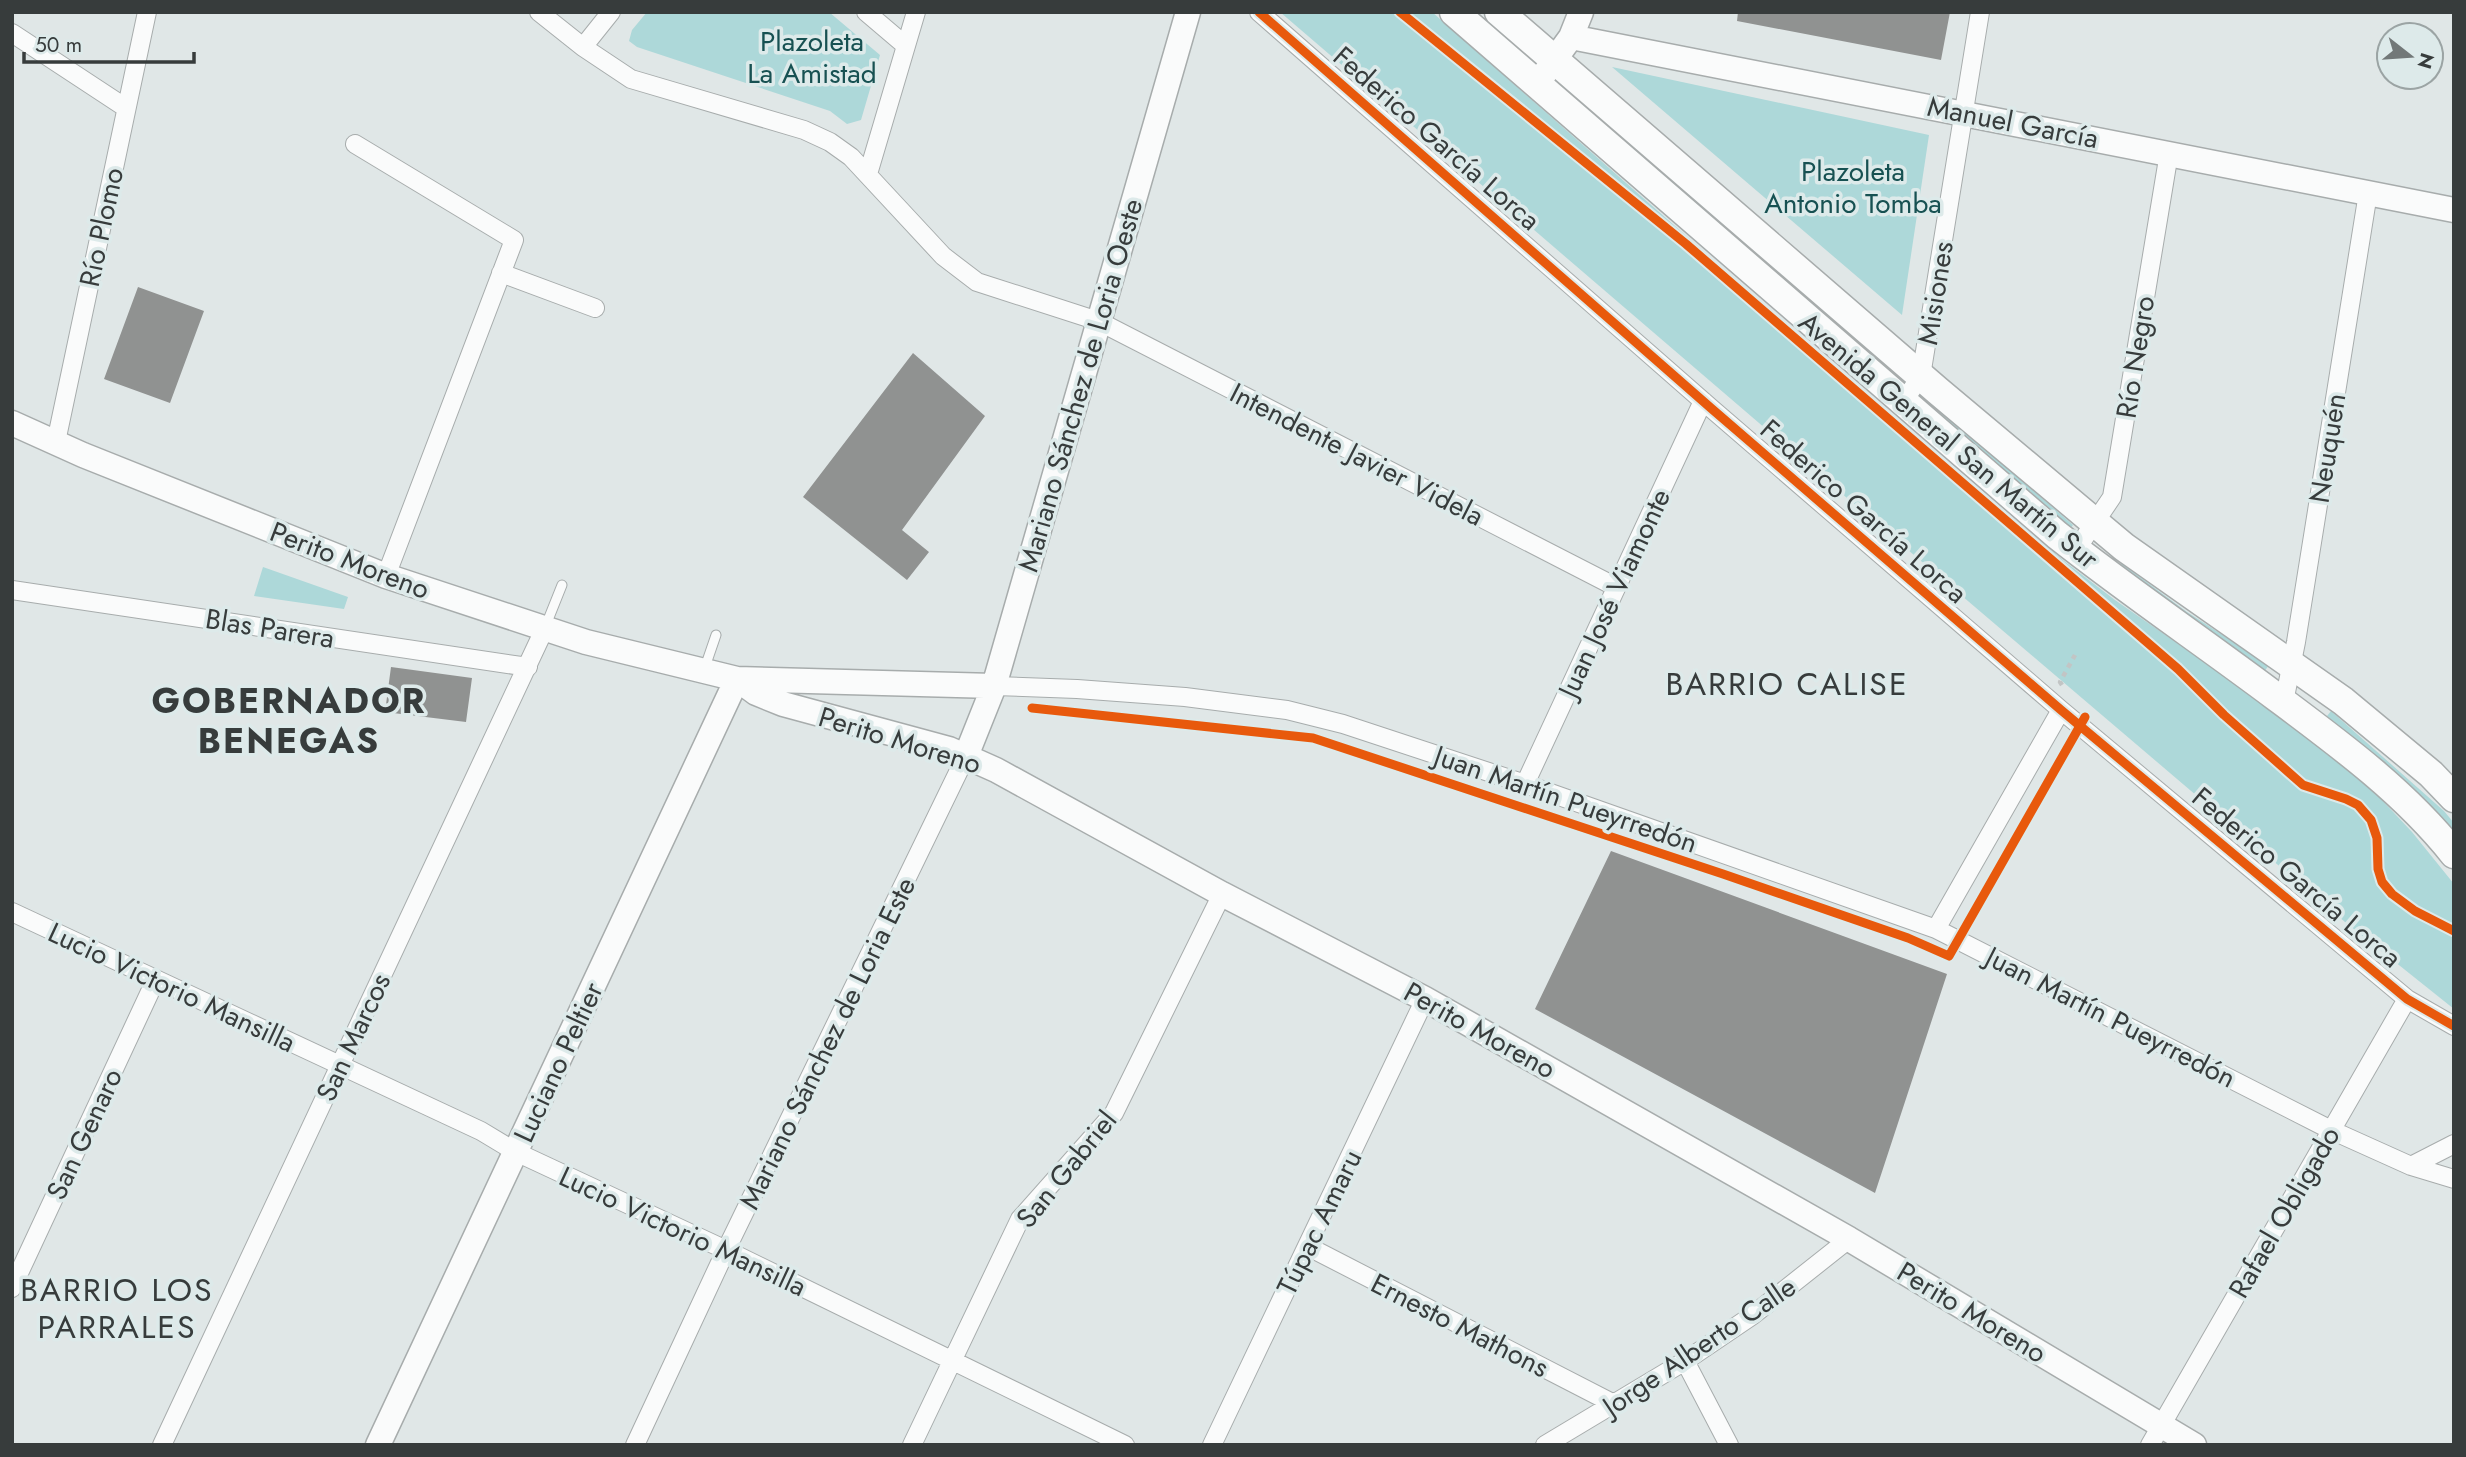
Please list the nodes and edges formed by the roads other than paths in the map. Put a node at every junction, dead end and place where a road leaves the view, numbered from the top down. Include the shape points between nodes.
1 (147, 12) edge
2 (539, 12) edge
3 (611, 12) edge
4 (866, 12) edge
5 (916, 12) edge
6 (1188, 12) edge
7 (1259, 12) edge
8 (1454, 12) edge
9 (1499, 12) edge
10 (1581, 12) edge
11 (1980, 12) edge
12 (12, 33) edge
13 (1571, 37) junction
14 (906, 46) junction
15 (583, 47) junction
16 (1555, 61) junction
17 (1537, 83) junction
18 (127, 108) junction
19 (1964, 112) junction
20 (355, 144) dead end
21 (2169, 153) junction
22 (868, 174) junction
23 (2368, 193) junction
24 (2454, 210) edge
25 (501, 273) junction
26 (595, 309) dead end
27 (1098, 321) junction
28 (1921, 376) junction
29 (1703, 401) junction
30 (1903, 402) junction
31 (12, 423) edge
32 (56, 442) junction
33 (2095, 523) junction
34 (2076, 550) junction
35 (386, 576) junction
36 (562, 585) dead end
37 (1616, 587) junction
38 (12, 590) edge
39 (544, 630) junction
40 (716, 635) dead end
41 (2292, 664) junction
42 (528, 667) junction
43 (704, 672) junction
44 (737, 679) junction
45 (994, 686) junction
46 (2284, 702) junction
47 (2060, 710) junction
48 (966, 756) junction
49 (1525, 784) junction
50 (2454, 798) edge
51 (2454, 854) edge
52 (1222, 894) junction
53 (12, 912) edge
54 (1936, 929) junction
55 (156, 979) junction
56 (1425, 999) junction
57 (2407, 999) junction
58 (2454, 1026) edge
59 (340, 1066) junction
60 (2331, 1130) junction
61 (2454, 1144) edge
62 (516, 1152) junction
63 (2411, 1166) junction
64 (2454, 1179) edge
65 (1849, 1239) junction
66 (1307, 1246) junction
67 (726, 1250) junction
68 (12, 1288) edge
69 (1685, 1361) junction
70 (951, 1362) junction
71 (1614, 1404) junction
72 (2156, 1435) edge
73 (162, 1445) edge
74 (378, 1445) edge
75 (635, 1445) edge
76 (912, 1445) edge
77 (1125, 1445) edge
78 (1212, 1445) edge
79 (1545, 1445) edge
80 (1729, 1445) edge
81 (2194, 1445) edge

1 - 18 street, Río Plomo
2 - 15 street, Intendente Javier Videla
3 - 15 street
4 - 14 street
5 - 14 street
6 - 27 main road, Mariano Sánchez de Loria Oeste
7 - 29 street, Federico García Lorca
8 - 17 main road, Avenida General San Martín Sur
9 - 16 main road, Avenida General San Martín Sur
10 - 13 main road
11 - 19 street, Misiones
12 - 18 street
13 - 16 main road
13 - 19 main road, Manuel García
14 - 22 street
15 - 22 street, Intendente Javier Videla via 632,79 810,133 851,157
16 - 17 main road
16 - 28 main road, Avenida General San Martín Sur
17 - 30 main road, Avenida General San Martín Sur
18 - 32 street, Río Plomo
19 - 21 main road, Manuel García
19 - 28 street, Misiones
20 - 25 street via 514,240
21 - 23 main road, Manuel García
21 - 33 street, Río Negro via 2112,497
22 - 27 street, Intendente Javier Videla via 943,256 977,282
23 - 24 main road, Manuel García
23 - 41 street, Neuquén
25 - 26 street
25 - 35 street
27 - 37 street, Intendente Javier Videla
27 - 45 main road, Mariano Sánchez de Loria Oeste
28 - 30 street, Misiones
28 - 33 main road, Avenida General San Martín Sur
29 - 37 street, Juan José Viamonte
29 - 47 street, Federico García Lorca
30 - 34 main road, Avenida General San Martín Sur
31 - 32 main road, Perito Moreno
32 - 35 main road, Perito Moreno
33 - 34 street, Río Negro
33 - 41 main road, Avenida General San Martín Sur
34 - 46 main road, Avenida General San Martín Sur
35 - 39 main road, Perito Moreno
36 - 39 lane
37 - 49 street, Juan José Viamonte
38 - 42 street, Blas Parera
39 - 42 street, San Marcos
39 - 43 main road, Perito Moreno
40 - 43 lane
41 - 46 street, Neuquén
41 - 50 main road, Avenida General San Martín Sur via 2389,738
42 - 59 street, San Marcos
43 - 44 main road, Perito Moreno
44 - 45 main road, Perito Moreno
44 - 48 main road, Perito Moreno via 783,704
44 - 62 main road, Luciano Peltier
45 - 48 main road, Mariano Sánchez de Loria Oeste
45 - 49 street, Juan Martín Pueyrredón via 1185,697 1287,710
46 - 51 main road, Avenida General San Martín Sur via 2395,792
47 - 54 street
47 - 57 street, Federico García Lorca
48 - 52 main road, Perito Moreno
48 - 67 street, Mariano Sánchez de Loria Este
49 - 54 street, Juan Martín Pueyrredón
52 - 56 main road, Perito Moreno
52 - 70 street, San Gabriel via 1114,1113 1020,1219
53 - 55 street, Lucio Victorio Mansilla
54 - 60 street, Juan Martín Pueyrredón
55 - 59 street, Lucio Victorio Mansilla
55 - 68 street, San Genaro
56 - 65 main road, Perito Moreno
56 - 66 street, Túpac Amaru
57 - 58 street, Federico García Lorca
57 - 60 street, Rafael Obligado
59 - 62 street, Lucio Victorio Mansilla via 481,1131
59 - 73 street, San Marcos
60 - 63 street, Juan Martín Pueyrredón
60 - 72 street, Rafael Obligado
61 - 63 street
62 - 67 street, Lucio Victorio Mansilla
62 - 74 main road, Luciano Peltier
63 - 64 street, Juan Martín Pueyrredón
65 - 69 street, Jorge Alberto Calle via 1753,1315
65 - 72 main road, Perito Moreno
66 - 71 street, Ernesto Mathons
66 - 78 street, Túpac Amaru
67 - 70 street, Lucio Victorio Mansilla
67 - 75 street, Mariano Sánchez de Loria Este
69 - 71 street, Jorge Alberto Calle
69 - 80 street
70 - 76 street, San Gabriel
70 - 77 street, Lucio Victorio Mansilla
71 - 79 street, Jorge Alberto Calle
72 - 81 main road, Perito Moreno

